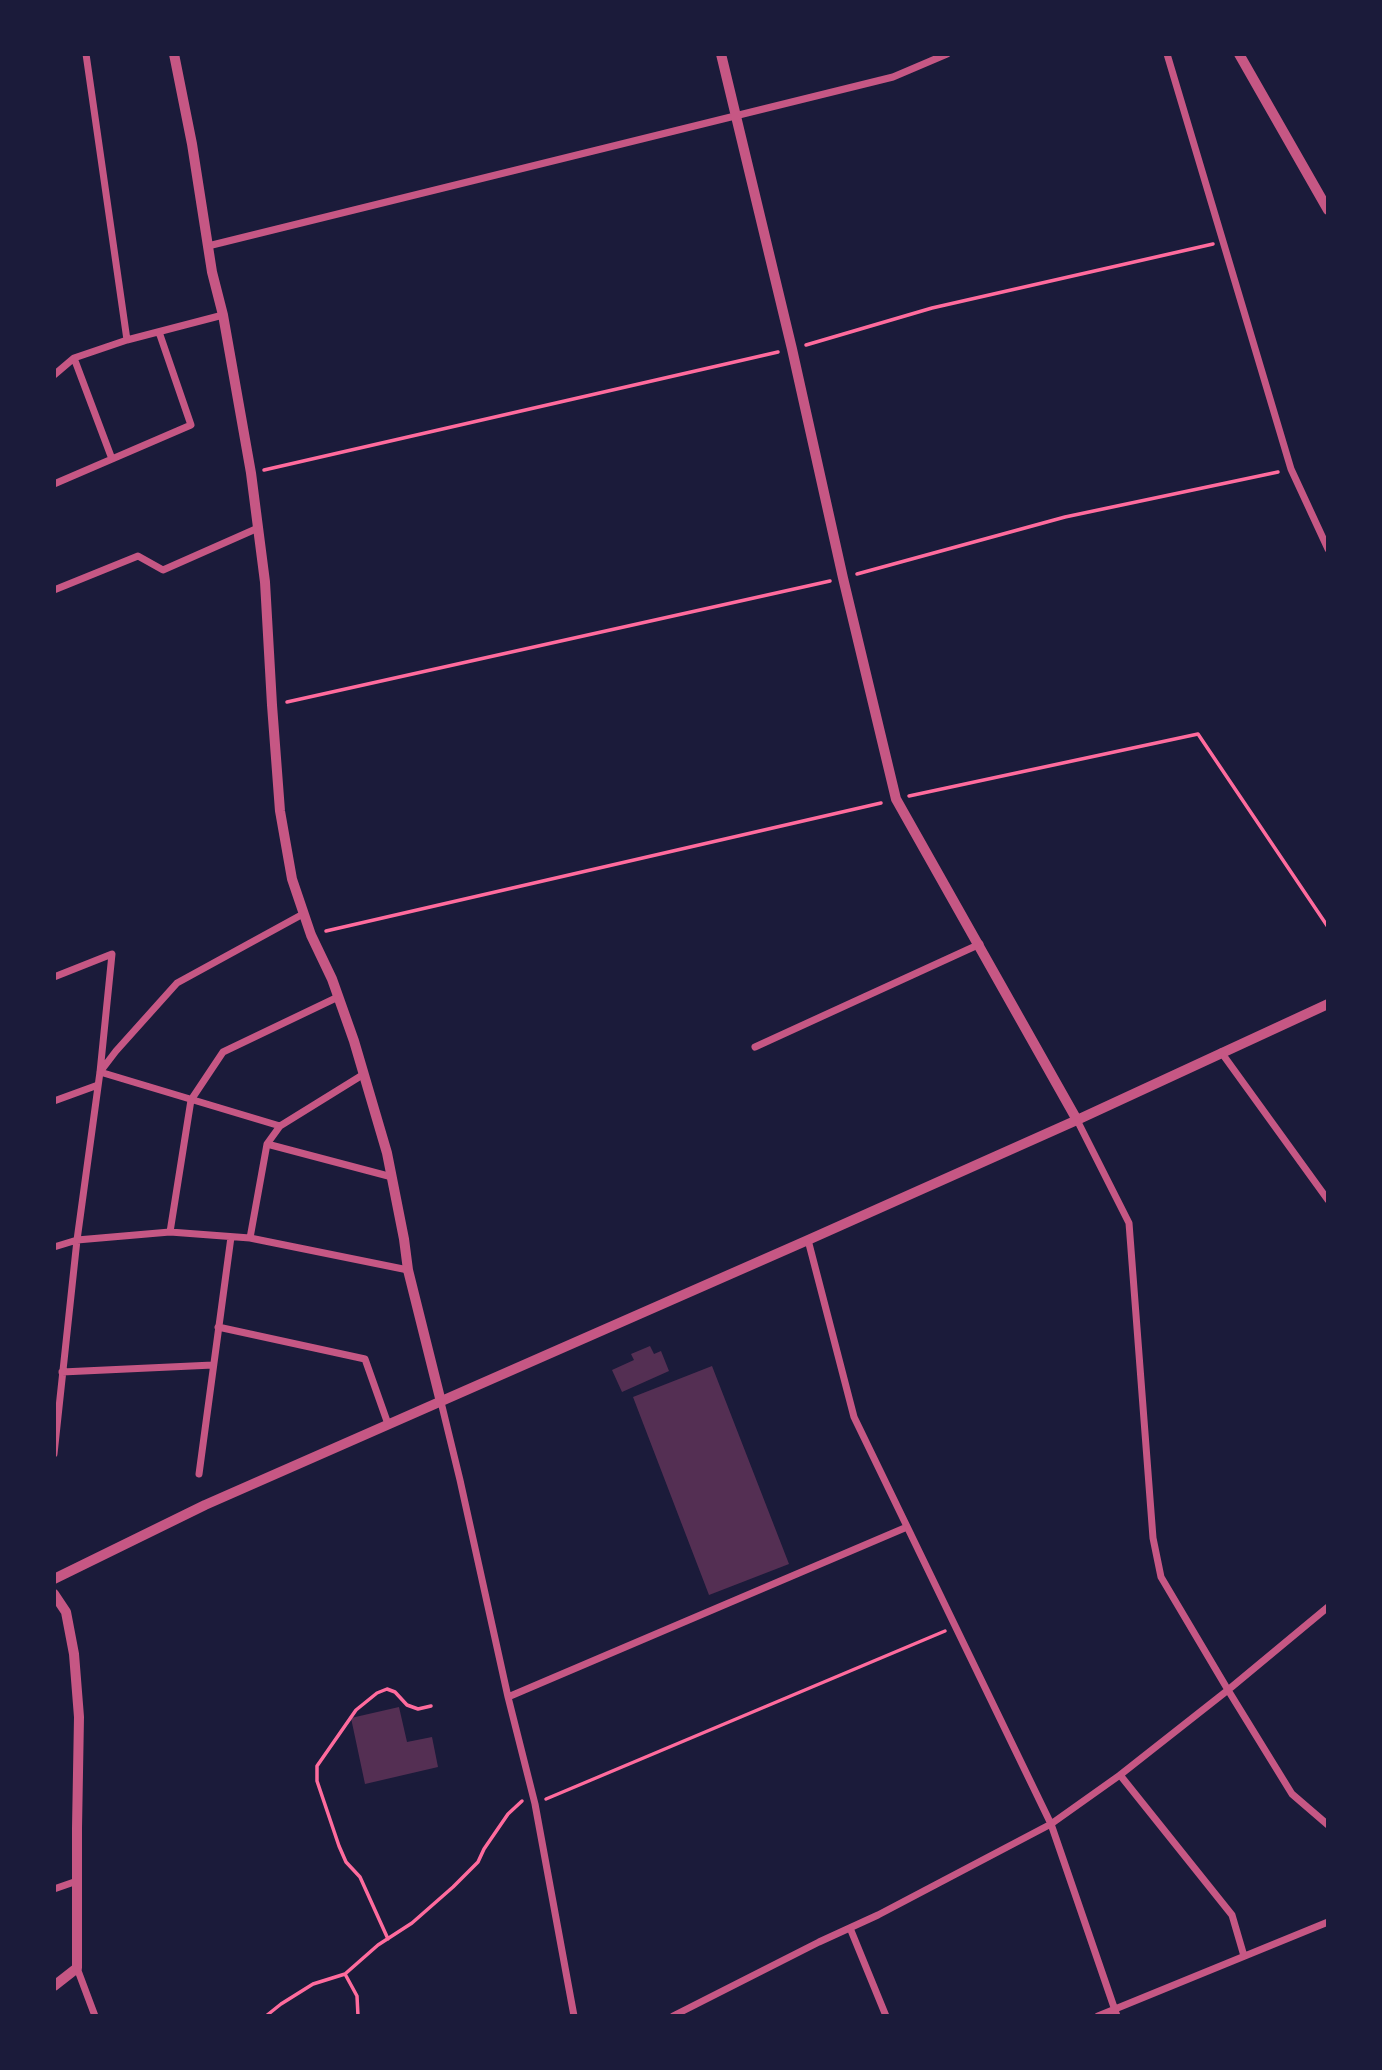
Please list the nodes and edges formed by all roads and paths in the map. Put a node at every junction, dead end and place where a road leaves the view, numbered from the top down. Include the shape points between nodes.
1 (86, 54) edge
2 (174, 54) edge
3 (721, 54) edge
4 (947, 54) edge
5 (1167, 54) edge
6 (1239, 54) edge
7 (737, 117) junction
8 (1328, 210) edge
9 (1222, 242) junction
10 (208, 246) junction
11 (223, 315) junction
12 (159, 332) junction
13 (127, 340) junction
14 (792, 349) junction
15 (74, 358) junction
16 (54, 375) edge
17 (112, 459) junction
18 (1291, 469) junction
19 (251, 473) junction
20 (54, 484) edge
21 (258, 528) junction
22 (1328, 549) edge
23 (843, 578) junction
24 (54, 590) edge
25 (272, 705) junction
26 (896, 799) junction
27 (303, 914) junction
28 (1328, 927) edge
29 (311, 935) junction
30 (979, 944) junction
31 (54, 977) edge
32 (338, 998) junction
33 (1328, 1004) edge
34 (755, 1047) dead end
35 (1221, 1052) junction
36 (100, 1072) junction
37 (363, 1074) junction
38 (98, 1085) junction
39 (191, 1100) junction
40 (54, 1101) edge
41 (1077, 1119) junction
42 (280, 1126) junction
43 (267, 1144) junction
44 (392, 1177) junction
45 (1328, 1200) edge
46 (170, 1232) junction
47 (231, 1237) junction
48 (250, 1238) junction
49 (77, 1240) junction
50 (808, 1240) junction
51 (54, 1248) edge
52 (408, 1270) junction
53 (218, 1327) junction
54 (213, 1365) junction
55 (62, 1372) junction
56 (441, 1402) junction
57 (388, 1424) junction
58 (54, 1454) edge
59 (199, 1474) dead end
60 (907, 1527) junction
61 (54, 1579) edge
62 (54, 1594) edge
63 (1328, 1607) edge
64 (956, 1626) junction
65 (1228, 1690) junction
66 (508, 1697) junction
67 (430, 1706) dead end
68 (1120, 1775) junction
69 (522, 1801) dead end
70 (535, 1804) junction
71 (1051, 1824) junction
72 (1328, 1825) edge
73 (77, 1881) junction
74 (54, 1889) edge
75 (1328, 1922) edge
76 (850, 1928) junction
77 (387, 1939) junction
78 (1244, 1956) junction
79 (77, 1968) junction
80 (345, 1974) junction
81 (54, 1986) edge
82 (1116, 2012) edge
83 (95, 2016) edge
84 (266, 2016) edge
85 (358, 2016) edge
86 (574, 2016) edge
87 (673, 2016) edge
88 (886, 2016) edge
89 (1098, 2016) edge

1 - 13 street
2 - 10 street
3 - 7 street
4 - 7 street via 893,77
5 - 9 street
6 - 8 street
7 - 10 street
7 - 14 street
9 - 14 path via 932,308
9 - 18 street
10 - 11 street
11 - 12 street
11 - 19 street
12 - 13 street
12 - 17 street via 191,425
13 - 15 street
14 - 19 path
14 - 23 street
15 - 16 street
15 - 17 street
17 - 20 street
18 - 22 street
18 - 23 path via 1065,517
19 - 21 street
21 - 24 street via 163,570 138,556
21 - 25 street
23 - 25 path
23 - 26 street
25 - 27 street via 280,811
26 - 28 path via 1198,734
26 - 29 path
26 - 30 street
27 - 29 street
27 - 36 street via 177,983
29 - 32 street
30 - 34 street
30 - 41 street
31 - 36 street via 113,954
32 - 37 street
32 - 39 street via 223,1052
33 - 35 street
35 - 41 street
35 - 45 street
36 - 38 street
36 - 39 street
37 - 42 street
37 - 44 street
38 - 40 street
38 - 49 street
39 - 42 street
39 - 46 street
41 - 50 street
41 - 65 street via 1129,1223 1153,1538 1161,1577
42 - 43 street
43 - 44 street
43 - 48 street
44 - 52 street
46 - 47 street
46 - 49 street
47 - 48 street
47 - 53 street
48 - 52 street
49 - 51 street
49 - 55 street
50 - 56 street
50 - 60 street via 854,1417
52 - 56 street
53 - 54 street
53 - 57 street via 365,1359
54 - 55 street
54 - 59 street
55 - 58 street
56 - 57 street
56 - 66 street
57 - 61 street via 205,1505
60 - 64 street
60 - 66 street
62 - 73 street via 66,1612 74,1654 79,1717
63 - 65 street
64 - 70 path
64 - 71 street
65 - 68 street
65 - 72 street via 1292,1794
66 - 70 street
67 - 77 path via 407,1706 387,1689 377,1693 356,1710 317,1766 317,1781 345,1862 360,1877
68 - 71 street
68 - 78 street via 1232,1915
69 - 77 path via 508,1814 478,1862 412,1923
70 - 86 street
71 - 76 street
71 - 82 street
73 - 74 street
73 - 79 street
75 - 78 street
76 - 87 street
76 - 88 street
77 - 80 path
78 - 82 street
79 - 81 street
79 - 83 street
80 - 84 path via 313,1984
80 - 85 path via 357,1996
82 - 89 street

